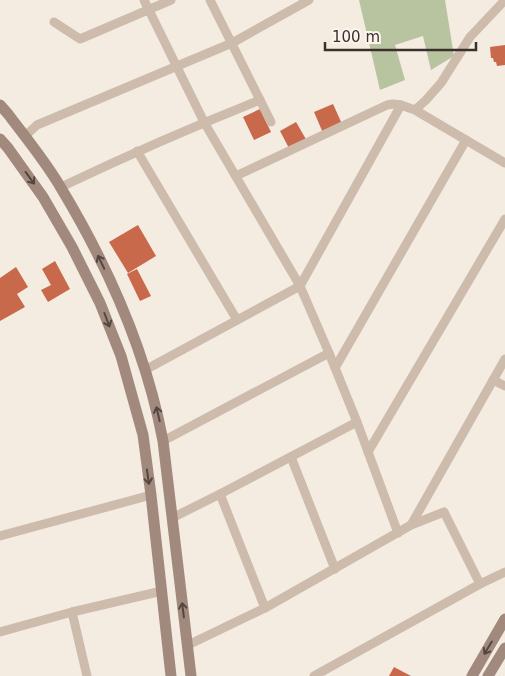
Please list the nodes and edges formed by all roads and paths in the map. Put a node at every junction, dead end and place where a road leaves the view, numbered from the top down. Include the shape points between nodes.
1 (144, 0) edge
2 (171, 0) edge
3 (210, 0) edge
4 (309, 0) edge
5 (505, 0) edge
6 (149, 10) junction
7 (54, 22) dead end
8 (232, 43) junction
9 (177, 67) junction
10 (260, 100) junction
11 (0, 105) edge
12 (400, 106) junction
13 (415, 110) junction
14 (204, 122) junction
15 (271, 122) dead end
16 (25, 136) junction
17 (0, 139) edge
18 (466, 140) junction
19 (8, 148) junction
20 (137, 151) junction
21 (505, 163) edge
22 (236, 176) junction
23 (61, 187) junction
24 (505, 219) edge
25 (300, 286) junction
26 (237, 320) junction
27 (329, 353) junction
28 (505, 359) edge
29 (335, 368) junction
30 (145, 370) junction
31 (493, 380) junction
32 (505, 386) edge
33 (357, 422) junction
34 (163, 441) junction
35 (368, 452) junction
36 (291, 457) junction
37 (220, 494) junction
38 (151, 495) junction
39 (172, 518) junction
40 (411, 525) junction
41 (398, 533) junction
42 (0, 536) edge
43 (335, 569) junction
44 (505, 572) edge
45 (480, 584) junction
46 (162, 591) junction
47 (265, 608) junction
48 (72, 612) junction
49 (505, 620) edge
50 (0, 632) edge
51 (188, 645) junction
52 (505, 648) edge
53 (87, 676) edge
54 (172, 676) edge
55 (191, 676) edge
56 (314, 676) edge
57 (472, 676) edge
58 (488, 676) edge

1 - 6 street
2 - 6 street
3 - 8 street
4 - 8 street
5 - 13 street via 470,37 441,83
6 - 7 street via 80,39
6 - 9 street
8 - 9 street
8 - 10 street
9 - 14 street
9 - 16 street via 37,126
10 - 14 street
10 - 15 street
11 - 16 street
12 - 13 street
12 - 22 street via 387,105
12 - 25 street
13 - 18 street
14 - 20 street
14 - 22 street
16 - 19 street
16 - 23 street
17 - 19 street
18 - 21 street
18 - 29 street
19 -> 38 street via 44,197 100,303 121,356 142,435
20 - 23 street
20 - 26 street
22 - 25 street
30 -> 23 street via 116,293
24 - 35 street
25 - 26 street
25 - 27 street
26 - 30 street
27 - 29 street
27 - 34 street
28 - 31 street
29 - 33 street
34 -> 30 street
31 - 32 street
31 - 40 street
33 - 35 street
33 - 36 street
34 - 39 street
35 - 41 street
36 - 37 street
36 - 43 street
37 - 39 street
37 - 47 street
38 - 42 street
38 - 46 street
51 -> 39 street
40 - 41 street
40 - 45 street via 444,512
41 - 43 street
43 - 47 street
44 - 45 street
45 - 56 street
46 - 48 street
46 - 54 street
47 - 51 street
48 - 50 street
48 - 53 street
49 -> 57 street
51 - 55 street
52 - 58 street

